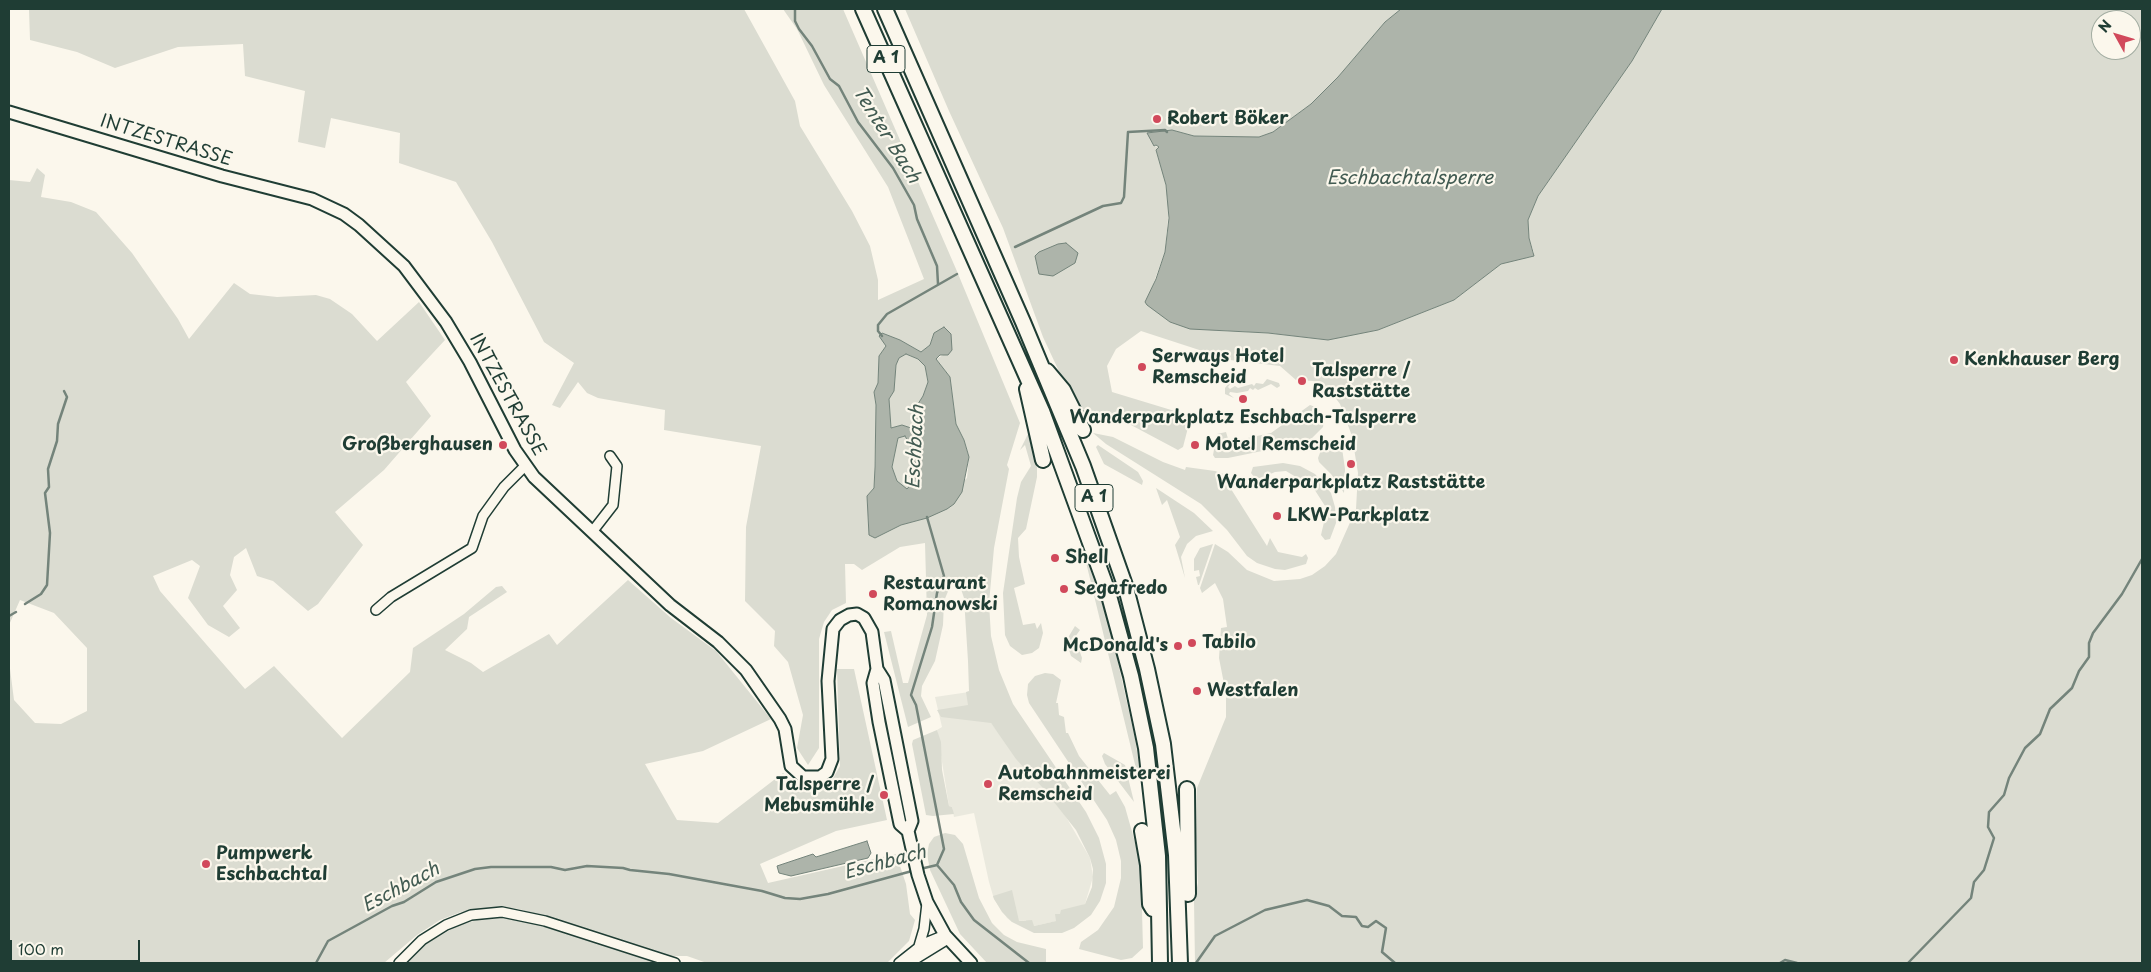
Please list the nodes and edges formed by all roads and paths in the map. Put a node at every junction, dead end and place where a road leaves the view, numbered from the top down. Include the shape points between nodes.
1 (863, 9) edge
2 (885, 9) edge
3 (9, 112) edge
4 (1038, 359) junction
5 (1023, 368) junction
6 (1083, 430) dead end
7 (610, 456) dead end
8 (1042, 460) dead end
9 (525, 466) junction
10 (592, 532) junction
11 (376, 610) dead end
12 (1187, 789) dead end
13 (1142, 831) dead end
14 (927, 902) junction
15 (1180, 919) junction
16 (1160, 920) junction
17 (946, 937) junction
18 (919, 946) junction
19 (399, 963) edge
20 (675, 963) edge
21 (899, 963) edge
22 (909, 963) edge
23 (972, 963) edge
24 (1160, 963) edge
25 (1180, 963) edge

1 - 5 highway, A 1
2 - 4 highway, A 1
3 - 9 main road, INTZESTRASSE via 222,176 312,199 352,219 396,258 424,290 462,348
4 - 6 highway via 1063,390
4 - 15 highway, A 1 via 1083,466 1126,588 1140,640 1170,790
5 - 8 highway
5 - 16 highway, A 1 via 1090,536 1124,649 1141,724 1153,803
7 - 10 street via 617,466 614,501 609,513
9 - 10 main road, INTZESTRASSE
9 - 11 street via 504,487 483,516 472,548 391,597
10 - 14 main road, INTZESTRASSE via 746,670 780,719 785,729 790,763 803,777 820,777 831,763 828,662 831,636 837,623 852,614 864,618 870,626 877,669 884,680 912,821 908,832
12 - 15 highway via 1188,899
13 - 16 highway via 1150,904
14 - 17 main road
14 - 18 street
15 - 25 highway, A 1
16 - 24 highway, A 1
17 - 18 street
17 - 22 street
17 - 23 main road
18 - 21 street
19 - 20 street via 422,940 446,924 471,915 502,912 538,919

